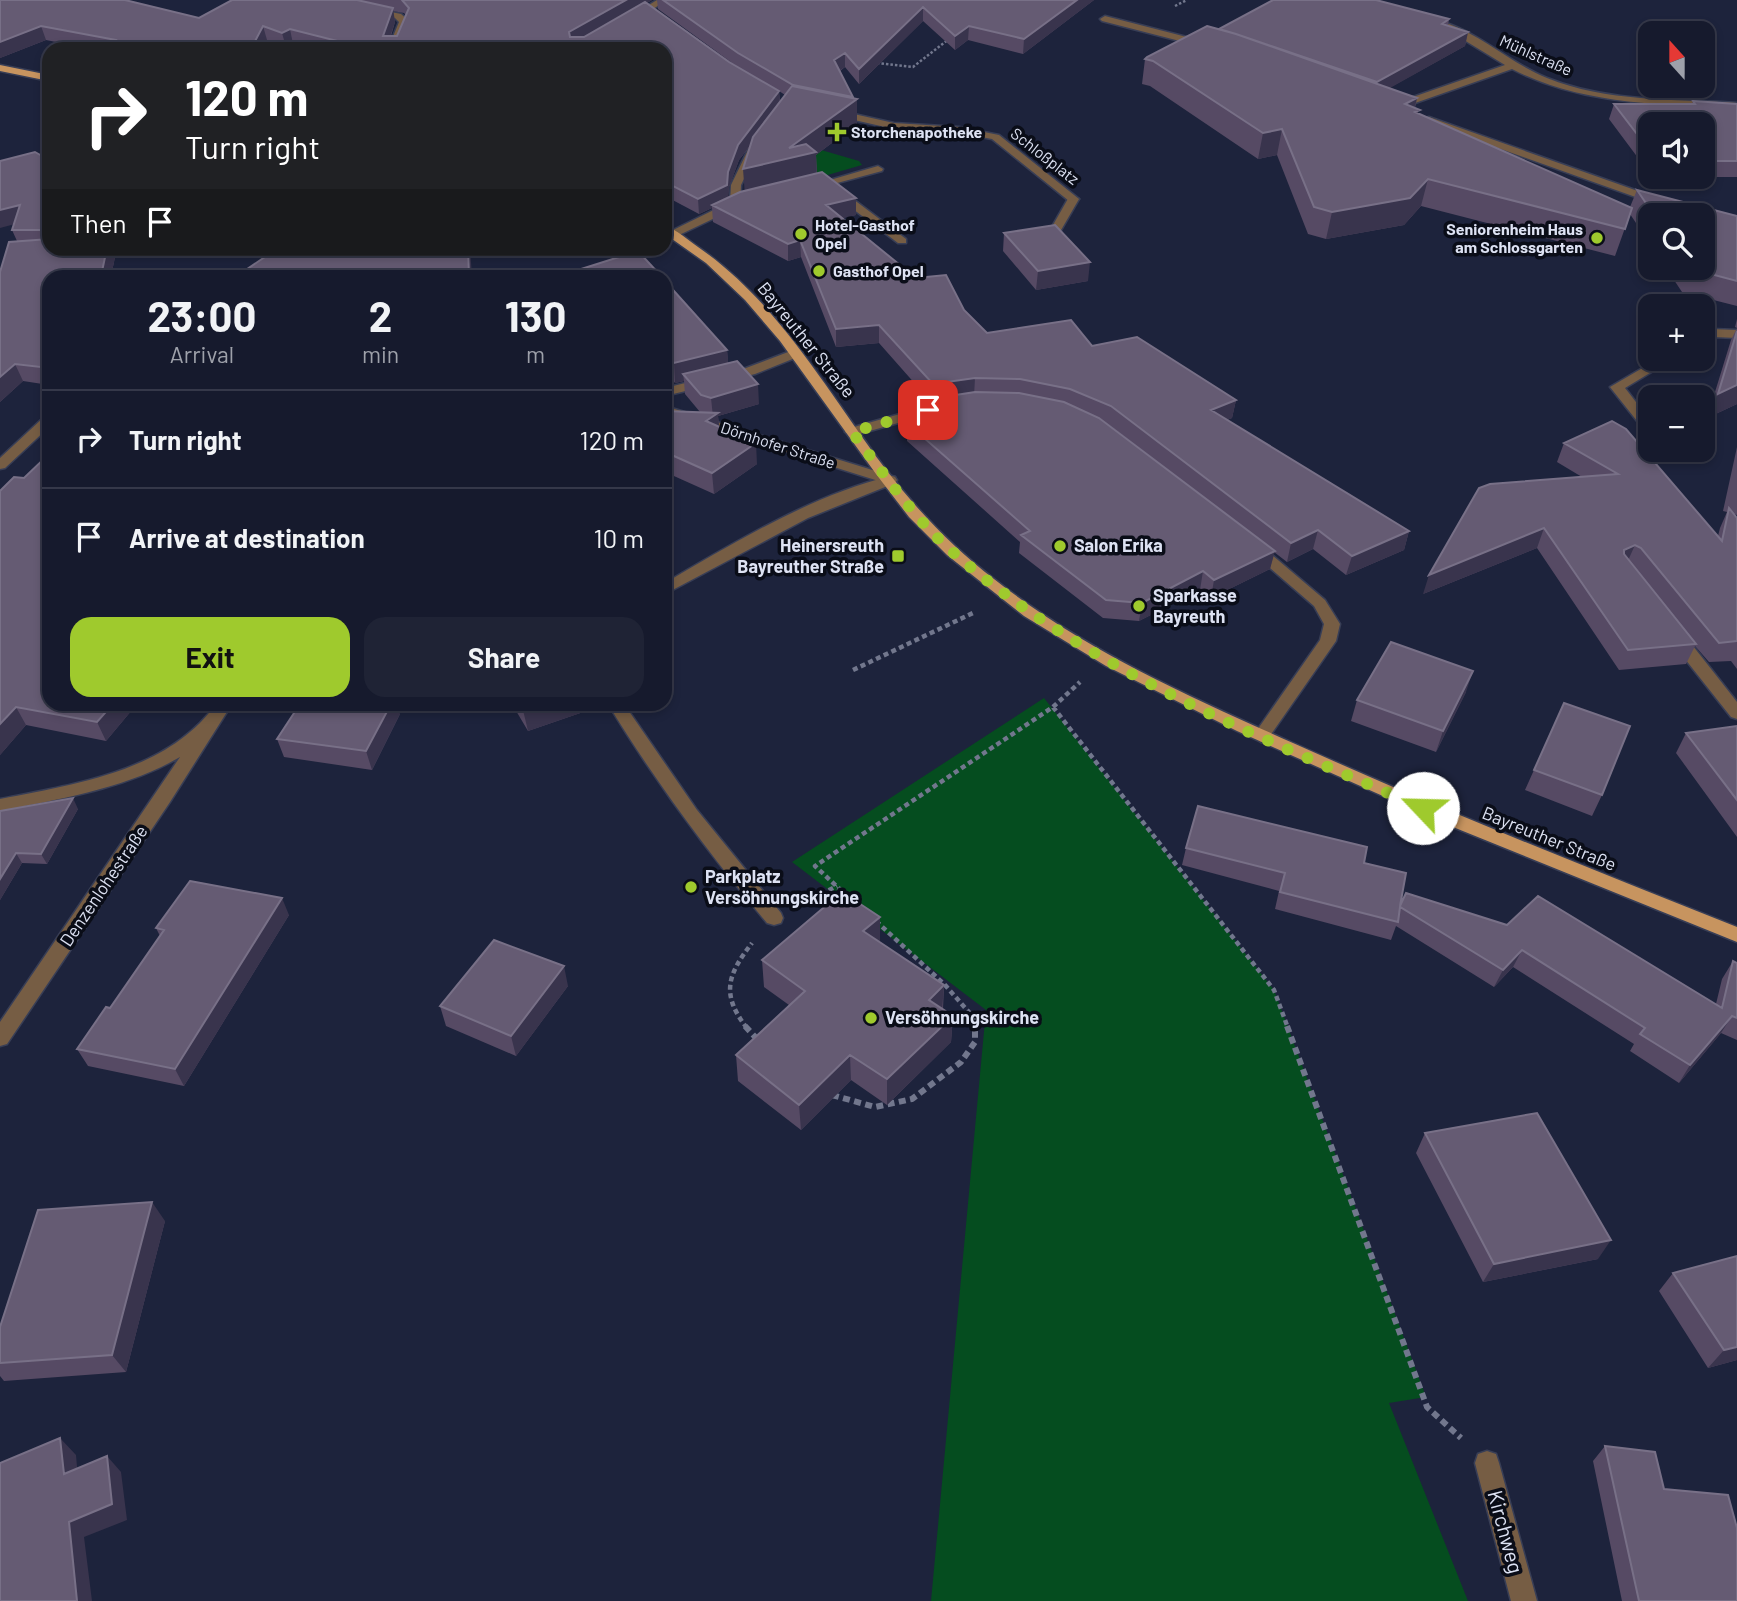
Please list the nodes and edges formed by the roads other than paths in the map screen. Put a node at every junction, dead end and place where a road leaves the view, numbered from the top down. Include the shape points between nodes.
1 (663, 0) edge
2 (356, 8) edge
3 (648, 9) junction
4 (659, 17) edge
5 (1105, 19) dead end
6 (1438, 21) edge
7 (625, 23) edge
8 (396, 42) edge
9 (1213, 47) edge
10 (1513, 65) junction
11 (0, 68) edge
12 (42, 77) edge
13 (1380, 103) edge
14 (1737, 106) edge
15 (1393, 107) junction
16 (830, 112) edge
17 (1406, 112) edge
18 (1418, 116) edge
19 (761, 140) edge
20 (878, 169) dead end
21 (826, 183) junction
22 (800, 189) edge
23 (749, 201) edge
24 (1662, 203) edge
25 (736, 204) junction
26 (672, 230) edge
27 (672, 233) edge
28 (1030, 239) edge
29 (902, 241) dead end
30 (1715, 333) edge
31 (1737, 334) edge
32 (796, 353) junction
33 (1646, 371) edge
34 (672, 390) edge
35 (974, 402) edge
36 (672, 412) edge
37 (1638, 413) edge
38 (42, 426) edge
39 (852, 432) junction
40 (0, 465) edge
41 (890, 481) junction
42 (1240, 536) edge
43 (672, 585) edge
44 (1668, 626) edge
45 (219, 711) edge
46 (620, 711) edge
47 (1737, 713) edge
48 (204, 732) junction
49 (1261, 736) junction
50 (0, 805) edge
51 (774, 918) road end
52 (1737, 935) edge
53 (0, 1038) edge
54 (1487, 1463) road end
55 (1524, 1601) edge

1 - 3 street
2 - 8 street via 402,18
3 - 4 street
3 - 7 street
5 - 9 street
6 - 10 street, Mühlstraße
10 - 14 street, Mühlstraße via 1556,85 1595,93
10 - 15 street
11 - 12 main road
13 - 15 street
15 - 17 street
16 - 28 street, Schloßplatz via 894,126 995,137 1073,199 1053,235
18 - 24 street
19 - 25 street via 736,185
20 - 21 street
21 - 22 street
21 - 29 street
23 - 25 street
25 - 26 street
27 - 32 main road, Bayreuther Straße via 753,302
30 - 31 street
32 - 34 street via 750,371
32 - 39 main road, Bayreuther Straße
33 - 37 street via 1617,387
35 - 39 street
36 - 41 street, Dörnhofer Straße
38 - 40 street
39 - 41 main road, Bayreuther Straße
41 - 43 street via 827,503
41 - 49 main road, Bayreuther Straße via 953,553 1031,614 1105,661
42 - 49 street via 1320,603 1332,624 1328,641
44 - 47 street
45 - 48 street
46 - 51 street via 645,753 725,861
48 - 50 street via 130,772
48 - 53 street, Denzenlohestraße
49 - 52 main road, Bayreuther Straße via 1448,819
54 - 55 street, Kirchweg

